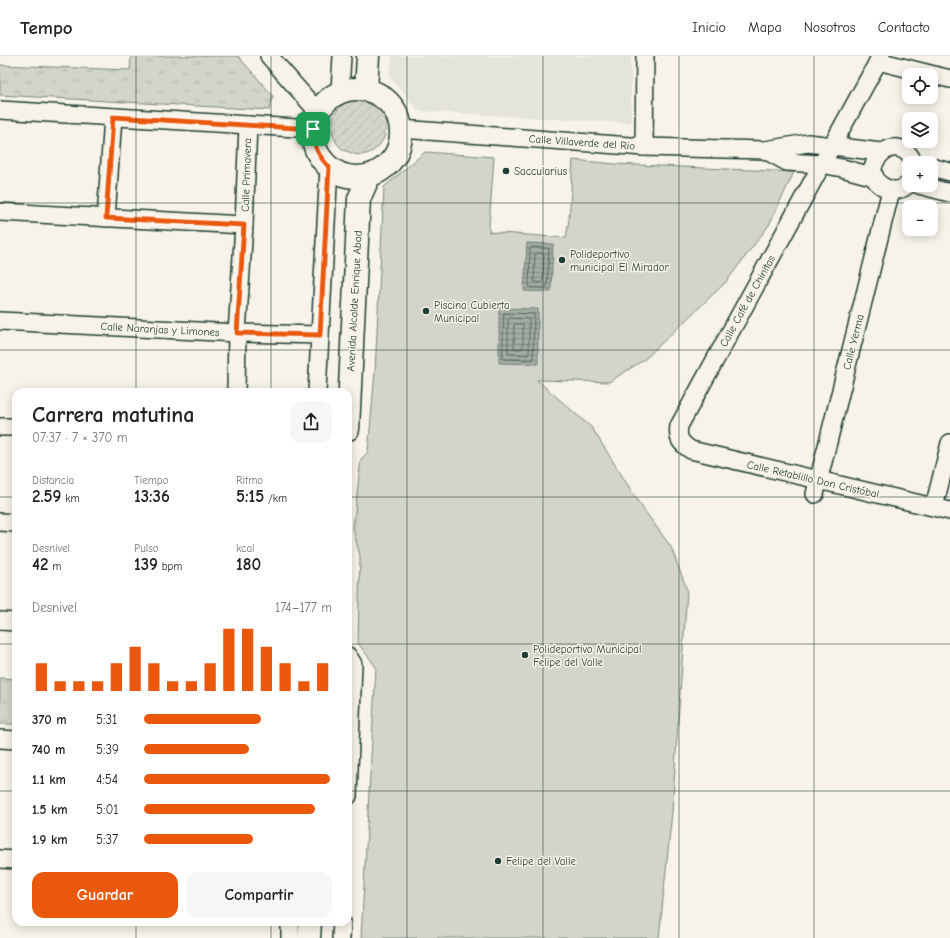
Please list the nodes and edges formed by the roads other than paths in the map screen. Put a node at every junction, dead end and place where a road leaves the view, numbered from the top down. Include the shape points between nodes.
1 (268, 56) edge
2 (342, 56) edge
3 (357, 56) edge
4 (368, 56) edge
5 (644, 56) edge
6 (879, 58) edge
7 (950, 79) edge
8 (353, 91) junction
9 (0, 110) edge
10 (113, 117) junction
11 (315, 121) junction
12 (248, 125) junction
13 (401, 129) junction
14 (832, 145) junction
15 (644, 147) junction
16 (765, 150) junction
17 (882, 152) junction
18 (911, 156) edge
19 (822, 164) junction
20 (329, 167) junction
21 (938, 169) edge
22 (950, 172) edge
23 (359, 176) junction
24 (875, 177) junction
25 (902, 189) edge
26 (938, 189) edge
27 (891, 190) junction
28 (950, 192) edge
29 (0, 212) edge
30 (106, 218) junction
31 (244, 225) junction
32 (0, 321) edge
33 (237, 333) junction
34 (320, 335) junction
35 (236, 388) edge
36 (317, 388) edge
37 (340, 388) edge
38 (350, 388) edge
39 (0, 427) edge
40 (12, 427) edge
41 (679, 440) joint
42 (950, 442) edge
43 (816, 487) junction
44 (942, 509) edge
45 (0, 522) edge
46 (12, 523) edge
47 (0, 621) edge
48 (12, 622) edge
49 (352, 662) edge
50 (352, 690) edge
51 (0, 739) edge
52 (12, 740) edge
53 (0, 859) edge
54 (12, 860) edge
55 (290, 926) edge
56 (310, 926) edge
57 (319, 926) edge
58 (342, 926) edge
59 (290, 938) edge
60 (309, 938) edge
61 (318, 938) edge
62 (341, 938) edge

1 - 11 street
2 - 8 street
3 - 8 main road
4 - 8 main road
5 - 15 street
6 - 7 street
6 - 14 street
8 - 11 main road via 327,101
8 - 13 main road via 378,95 389,103
9 - 10 street
10 - 12 street
10 - 30 street
11 - 12 street
11 - 20 main road via 314,143 319,156
12 - 31 street, Calle Primavera
13 - 15 street, Calle Villaverde del Rio
13 - 23 main road via 401,140 390,163 380,171
14 - 16 street, Calle Villaverde del Rio via 808,143
14 - 17 street, Calle Villaverde del Rio
14 - 19 street, Calle Café de Chinitas
15 - 16 street, Calle Villaverde del Rio
16 - 19 street, Calle Villaverde del Rio via 787,162
17 - 18 street, Calle Villaverde del Rio via 894,148 901,149
17 - 24 street via 874,163
19 - 24 street, Calle Villaverde del Rio
19 - 41 street, Calle Café de Chinitas via 679,426
20 - 23 main road via 338,173
20 - 34 street
21 - 22 street
23 - 37 main road, Avenida Alcalde Enrique Abad via 348,185 351,200
23 - 38 main road, Avenida Alcalde Enrique Abad
24 - 27 street via 884,188
25 - 27 street
26 - 28 street
27 - 43 street, Calle Yerma
29 - 30 street
30 - 31 street
31 - 33 street, Calle Primavera
32 - 33 street, Calle Naranjas y Limones
33 - 34 street, Calle Naranjas y Limones
33 - 35 street, Calle Primavera
34 - 36 street
39 - 40 street
41 - 43 street, Calle Retablillo Don Cristóbal via 691,450
42 - 44 street
43 - 44 street, Calle Retablillo Don Cristóbal
45 - 46 street
47 - 48 street
49 - 50 street
51 - 52 street
53 - 54 street
55 - 59 street
56 - 60 main road
57 - 61 main road
58 - 62 street

